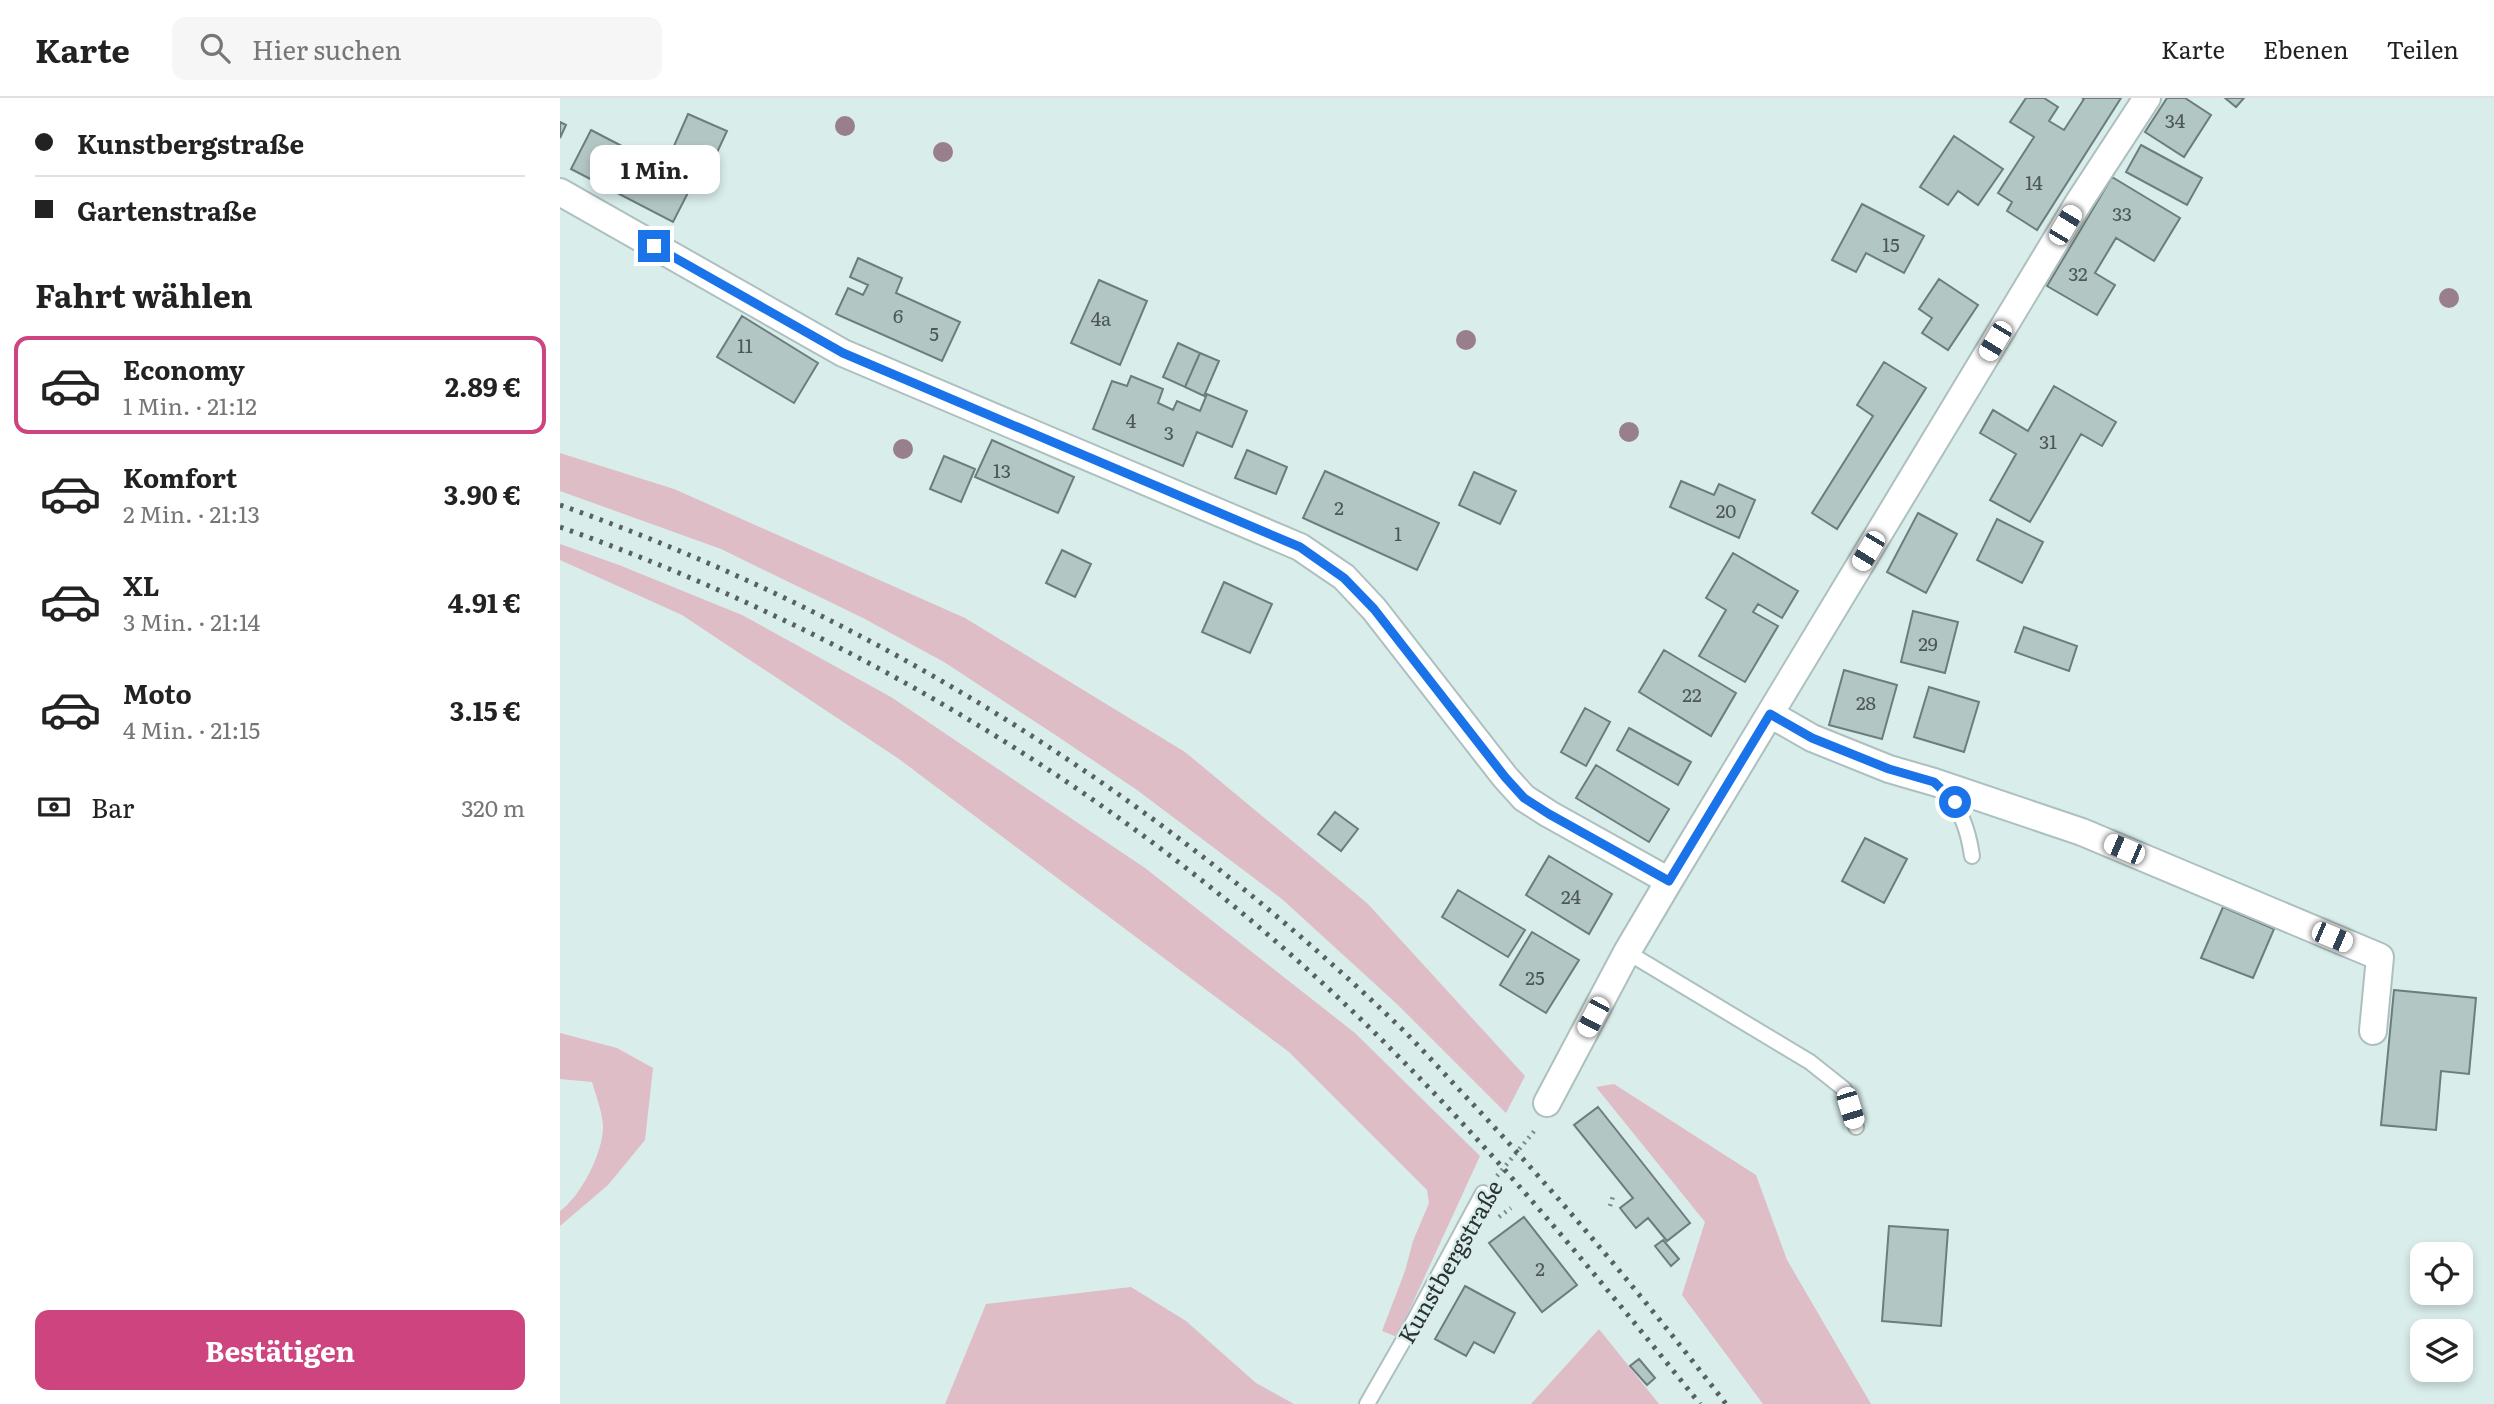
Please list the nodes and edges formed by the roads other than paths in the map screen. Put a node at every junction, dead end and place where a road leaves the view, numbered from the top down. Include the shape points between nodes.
1 (2147, 98) edge
2 (560, 192) edge
3 (1770, 714) junction
4 (1934, 782) junction
5 (1972, 856) dead end
6 (1669, 881) junction
7 (1627, 952) junction
8 (2373, 1031) dead end
9 (1544, 1113) road end
10 (1856, 1127) dead end
11 (1483, 1193) road end
12 (1367, 1404) edge

1 - 3 street via 2079,202
2 - 6 street via 843,353 1300,547 1344,578 1374,609 1524,798
3 - 4 street via 1812,738
3 - 6 street
4 - 5 lane via 1955,802 1968,831
4 - 8 street via 2082,832 2380,957
6 - 7 street
7 - 9 street
7 - 10 lane via 1810,1062 1844,1089
11 - 12 lane, Kunstbergstraße

